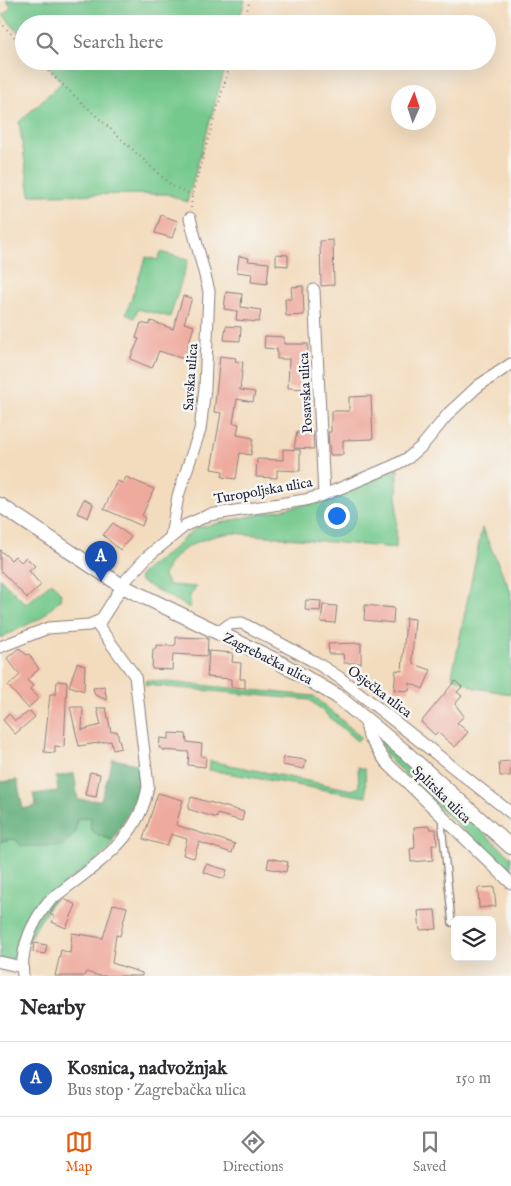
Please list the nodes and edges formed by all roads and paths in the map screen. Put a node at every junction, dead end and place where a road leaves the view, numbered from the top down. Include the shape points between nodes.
1 (250, 0) edge
2 (245, 15) edge
3 (0, 22) edge
4 (15, 38) edge
5 (47, 70) edge
6 (228, 70) edge
7 (192, 195) junction
8 (190, 218) joint
9 (314, 290) dead end
10 (511, 364) edge
11 (324, 495) junction
12 (0, 505) edge
13 (171, 536) junction
14 (122, 586) junction
15 (96, 623) junction
16 (219, 632) junction
17 (0, 647) edge
18 (365, 719) junction
19 (511, 813) edge
20 (441, 814) junction
21 (511, 847) edge
22 (511, 883) edge
23 (451, 916) edge
24 (0, 962) edge
25 (23, 971) edge

1 - 2 path
3 - 4 path
5 - 7 path via 172,186
6 - 7 path
7 - 8 path
8 - 13 street, Savska ulica via 209,291 206,388 200,430 178,496
9 - 11 street, Posavska ulica
10 - 11 street, Turopoljska ulica via 466,397 408,458
11 - 13 street, Turopoljska ulica via 209,515
12 - 14 street, Zagrebačka ulica
13 - 14 street, Turopoljska ulica
14 - 15 street, Turopoljska ulica
14 - 16 street, Zagrebačka ulica
15 - 17 street via 48,628
15 - 25 street via 124,659 137,683 148,786 146,800 123,841 43,910 30,934
16 - 18 street, Zagrebačka ulica via 314,681
16 - 19 street, Osječka ulica via 230,624 242,623 315,662 360,692
18 - 20 street, Splitska ulica via 370,737 386,762
18 - 21 street, Zagrebačka ulica
20 - 22 street, Splitska ulica
20 - 23 lane
24 - 25 street

